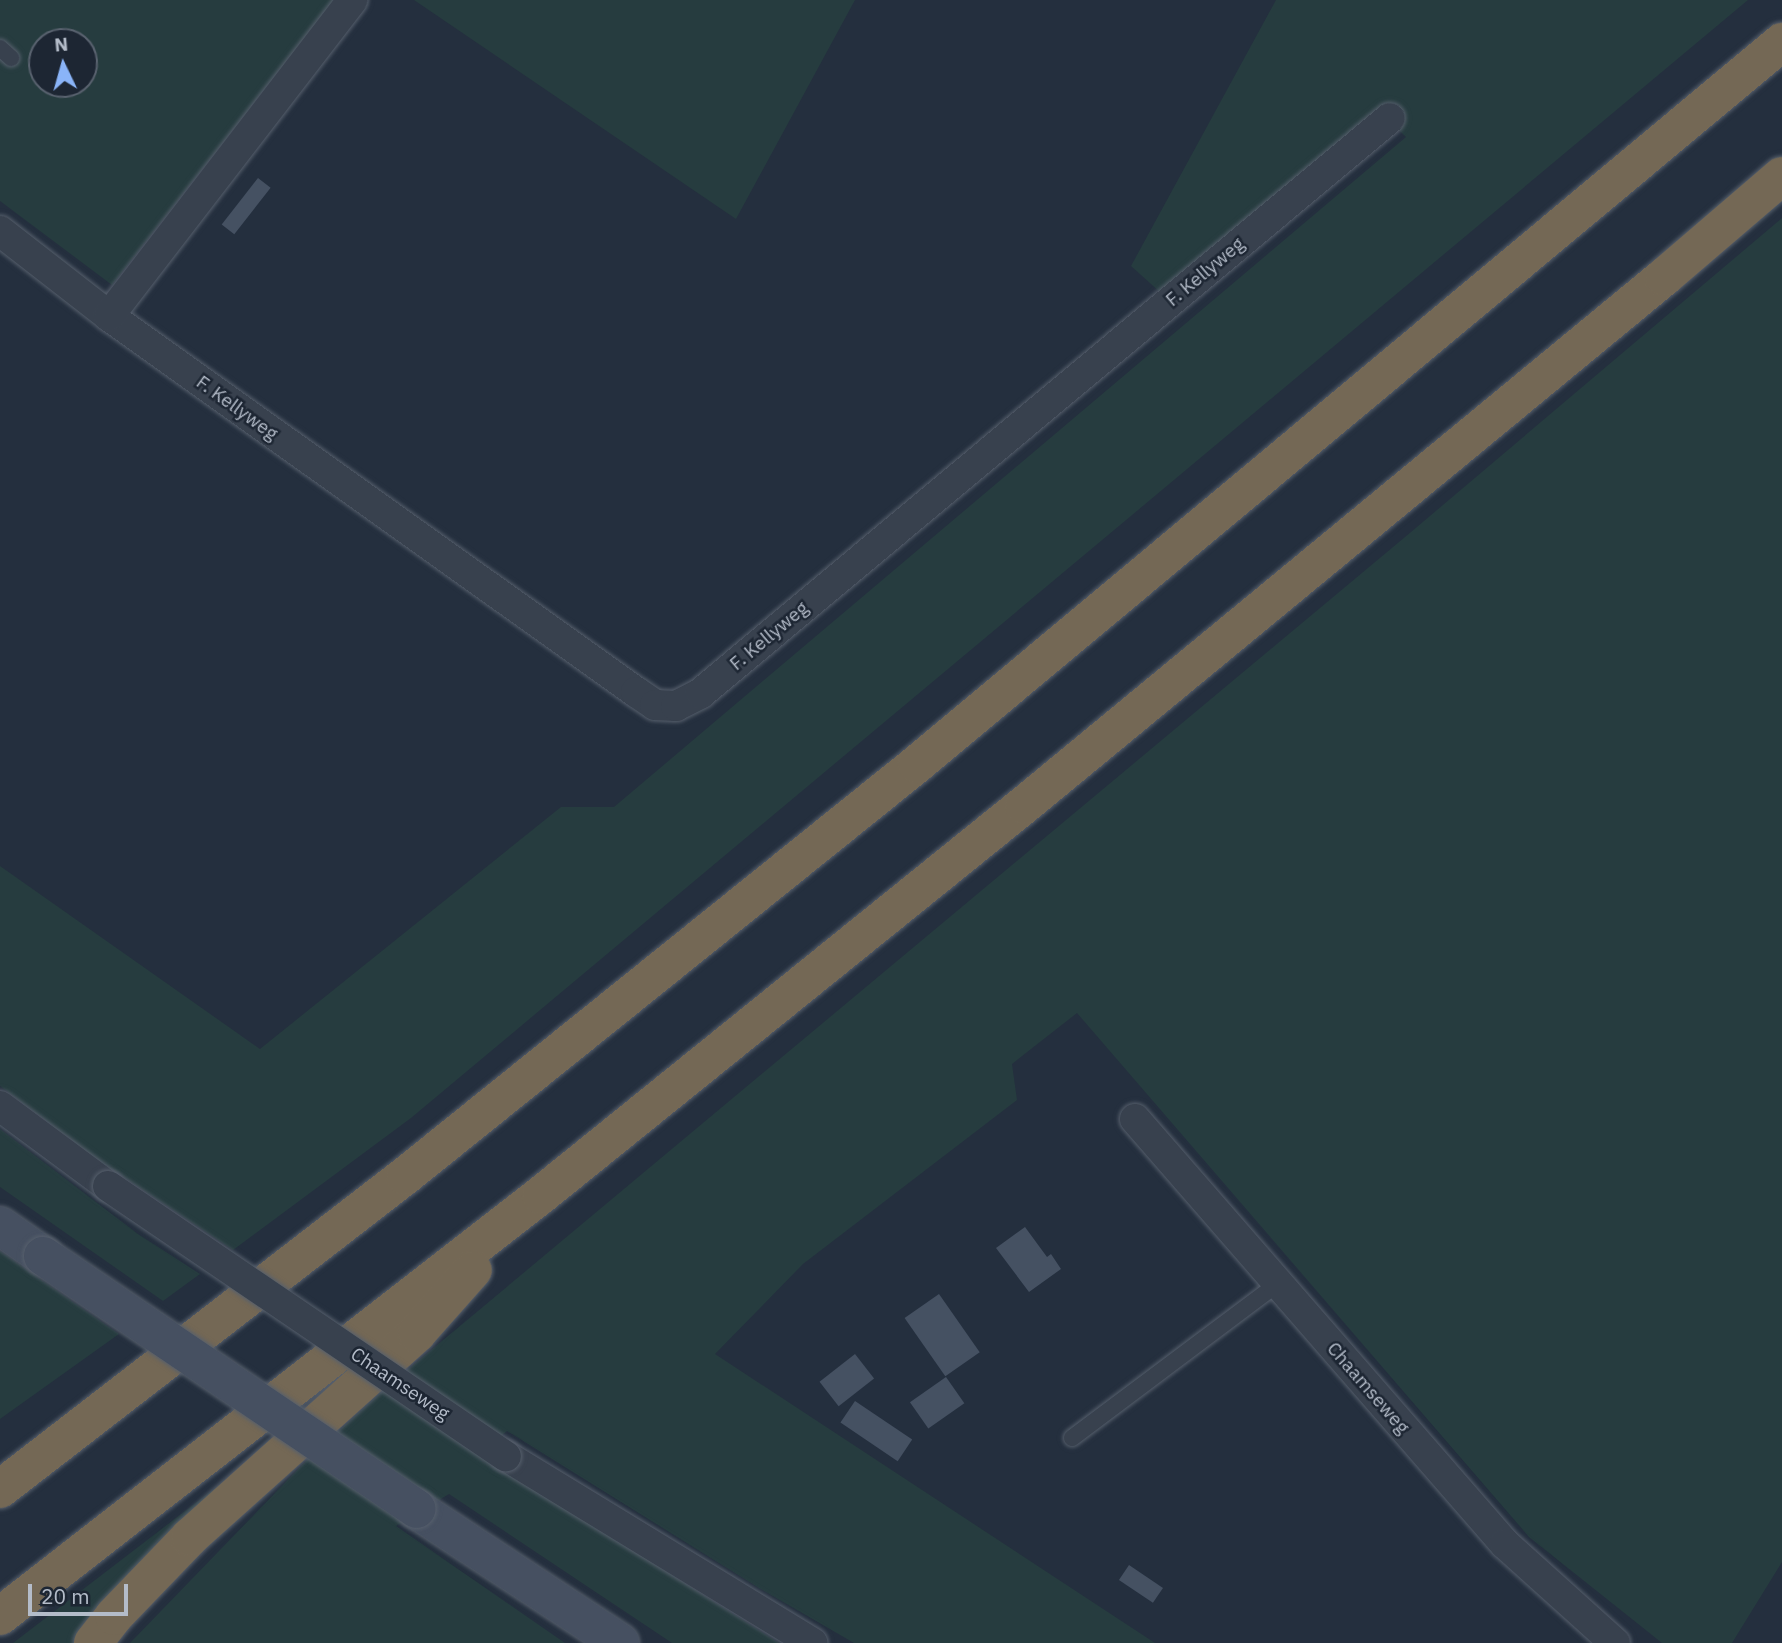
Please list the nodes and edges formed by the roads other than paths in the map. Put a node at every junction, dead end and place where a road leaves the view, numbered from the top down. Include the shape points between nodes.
1 (352, 0) edge
2 (1782, 43) edge
3 (1390, 118) dead end
4 (1782, 176) edge
5 (0, 231) edge
6 (109, 316) junction
7 (0, 1106) edge
8 (1135, 1119) dead end
9 (541, 1195) junction
10 (0, 1226) edge
11 (1277, 1284) junction
12 (167, 1361) junction
13 (1072, 1438) dead end
14 (0, 1457) edge
15 (0, 1489) edge
16 (0, 1616) edge
17 (93, 1643) edge
18 (620, 1643) edge
19 (812, 1643) edge
20 (1615, 1643) edge

1 - 6 street
2 - 12 highway via 917,764
3 - 6 street, F. Kellyweg via 701,693 676,706 655,705 636,692
4 - 9 highway via 1045,788
5 - 6 street, F. Kellyweg
7 - 19 street, Chaamseweg, bridge via 108,1186 506,1456
8 - 11 street, Chaamseweg
9 - 16 highway
9 - 17 highway via 417,1332 190,1537
10 - 18 main road, bridge
11 - 13 lane
11 - 20 street, Chaamseweg via 1505,1544
12 - 14 highway
12 - 15 highway

